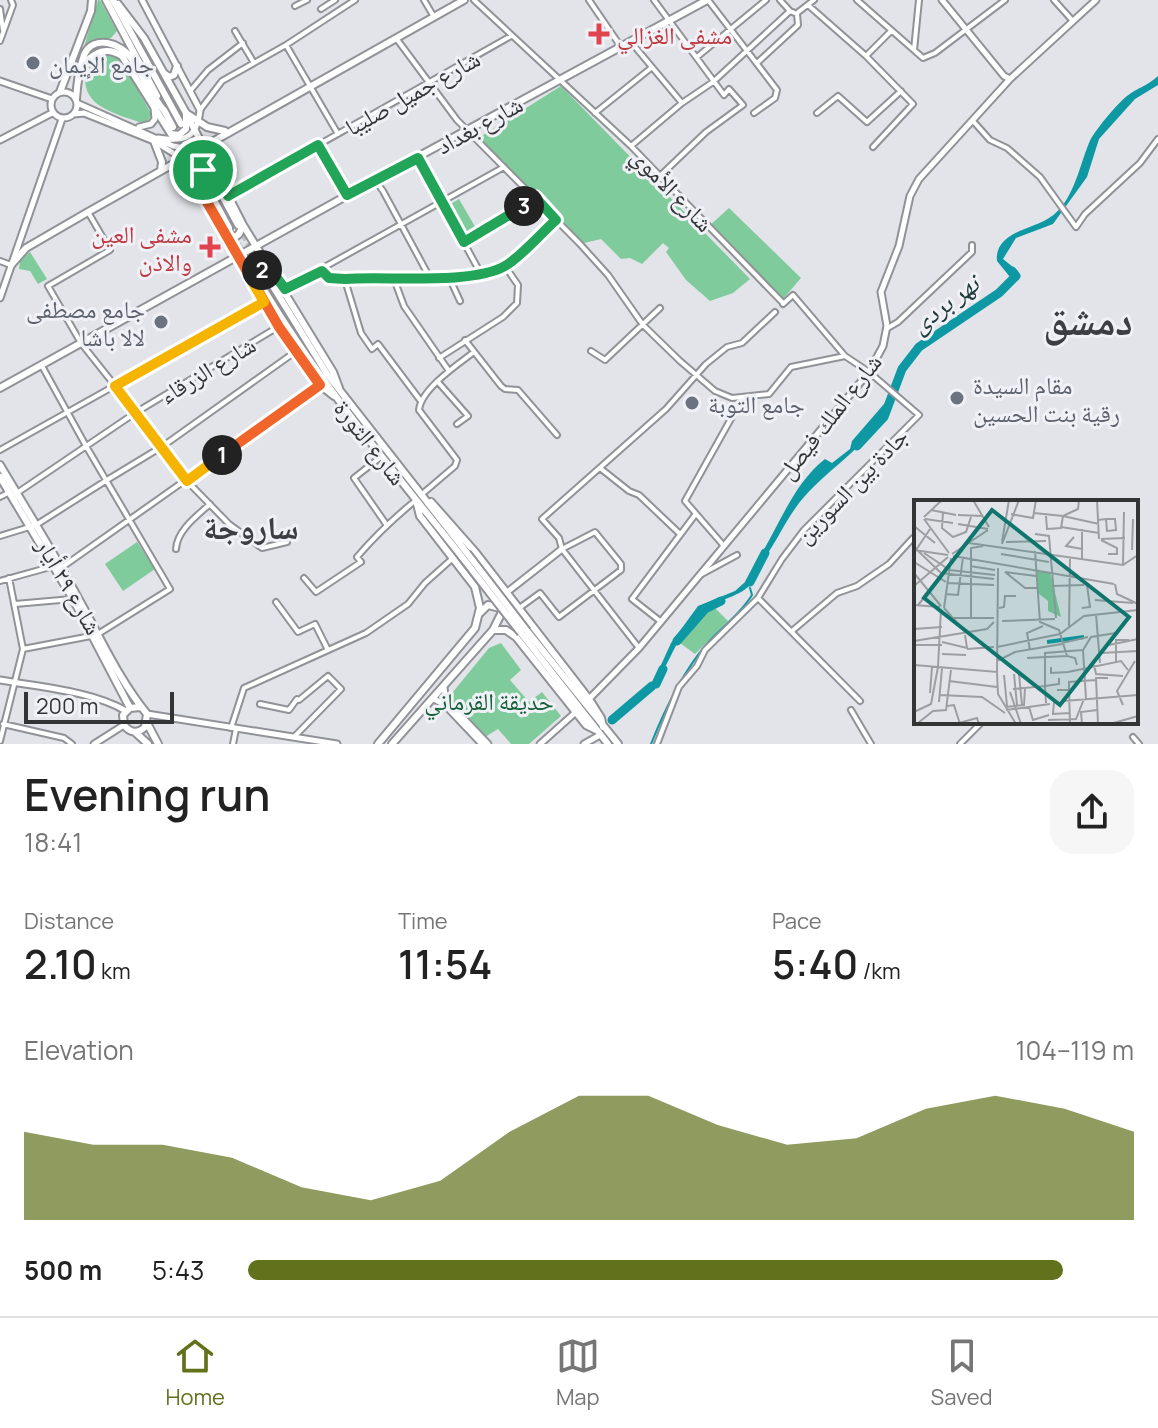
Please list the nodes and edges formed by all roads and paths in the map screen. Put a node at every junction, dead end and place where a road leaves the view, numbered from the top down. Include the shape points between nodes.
1 (11, 0) edge
2 (92, 0) edge
3 (106, 0) edge
4 (114, 0) edge
5 (142, 0) edge
6 (307, 0) edge
7 (335, 0) edge
8 (424, 0) edge
9 (464, 0) edge
10 (474, 0) edge
11 (589, 0) edge
12 (654, 0) edge
13 (707, 0) edge
14 (766, 0) edge
15 (780, 0) edge
16 (814, 0) edge
17 (857, 0) edge
18 (919, 0) edge
19 (942, 0) edge
20 (1005, 0) edge
21 (1054, 0) edge
22 (1096, 0) edge
23 (353, 1) edge
24 (808, 5) junction
25 (295, 6) dead end
26 (0, 9) edge
27 (321, 9) dead end
28 (790, 11) junction
29 (797, 14) junction
30 (434, 17) junction
31 (1072, 20) junction
32 (668, 22) junction
33 (966, 28) junction
34 (731, 30) junction
35 (235, 31) dead end
36 (891, 31) junction
37 (511, 36) junction
38 (1, 38) edge
39 (396, 38) junction
40 (631, 42) junction
41 (243, 43) junction
42 (286, 45) junction
43 (621, 47) junction
44 (914, 50) junction
45 (747, 51) junction
46 (75, 53) junction
47 (866, 56) junction
48 (697, 57) junction
49 (83, 60) junction
50 (254, 63) junction
51 (757, 63) junction
52 (177, 66) junction
53 (651, 68) junction
54 (165, 74) junction
55 (1010, 79) junction
56 (558, 80) junction
57 (0, 81) edge
58 (65, 82) junction
59 (713, 82) junction
60 (429, 84) junction
61 (309, 86) junction
62 (77, 87) junction
63 (191, 90) junction
64 (901, 91) junction
65 (60, 92) junction
66 (52, 99) junction
67 (76, 101) junction
68 (682, 103) junction
69 (154, 108) junction
70 (200, 110) junction
71 (52, 112) junction
72 (165, 112) junction
73 (186, 113) junction
74 (595, 113) junction
75 (754, 113) dead end
76 (817, 113) dead end
77 (74, 114) junction
78 (62, 119) junction
79 (973, 121) junction
80 (181, 124) tunnel mouth
81 (136, 127) junction
82 (173, 127) tunnel mouth
83 (197, 127) junction
84 (229, 131) junction
85 (467, 131) junction
86 (338, 134) junction
87 (1158, 139) edge
88 (0, 140) edge
89 (156, 140) junction
90 (318, 145) junction
91 (202, 146) junction
92 (631, 146) junction
93 (873, 147) dead end
94 (181, 158) junction
95 (418, 158) junction
96 (504, 167) junction
97 (161, 170) junction
98 (214, 170) junction
99 (659, 176) junction
100 (213, 179) tunnel mouth
101 (375, 180) junction
102 (196, 181) junction
103 (205, 183) tunnel mouth
104 (347, 195) junction
105 (228, 196) junction
106 (535, 197) junction
107 (443, 202) junction
108 (88, 212) junction
109 (556, 220) junction
110 (402, 224) junction
111 (241, 225) junction
112 (227, 230) junction
113 (464, 242) junction
114 (972, 245) dead end
115 (256, 246) junction
116 (237, 256) junction
117 (0, 261) edge
118 (11, 265) junction
119 (505, 266) junction
120 (322, 271) junction
121 (481, 274) junction
122 (271, 277) junction
123 (449, 277) junction
124 (430, 278) junction
125 (345, 279) junction
126 (394, 279) junction
127 (256, 283) junction
128 (285, 289) junction
129 (0, 298) edge
130 (460, 301) dead end
131 (264, 302) junction
132 (660, 308) dead end
133 (775, 312) dead end
134 (643, 325) junction
135 (279, 327) junction
136 (886, 329) junction
137 (465, 340) junction
138 (81, 343) junction
139 (591, 351) dead end
140 (295, 352) junction
141 (474, 352) junction
142 (845, 356) junction
143 (439, 358) junction
144 (42, 365) junction
145 (449, 371) junction
146 (869, 372) junction
147 (697, 377) junction
148 (438, 382) junction
149 (320, 385) junction
150 (115, 386) junction
151 (0, 388) edge
152 (337, 394) junction
153 (742, 398) junction
154 (420, 400) junction
155 (68, 412) junction
156 (135, 413) junction
157 (457, 424) dead end
158 (557, 435) dead end
159 (86, 446) junction
160 (163, 446) junction
161 (0, 450) edge
162 (382, 456) junction
163 (0, 465) edge
164 (600, 468) junction
165 (0, 477) edge
166 (107, 480) junction
167 (187, 481) junction
168 (14, 493) junction
169 (0, 497) edge
170 (421, 498) junction
171 (210, 504) junction
172 (695, 515) junction
173 (130, 521) junction
174 (386, 524) junction
175 (33, 526) junction
176 (680, 534) junction
177 (0, 536) edge
178 (914, 539) edge
179 (287, 542) dead end
180 (724, 546) junction
181 (176, 549) dead end
182 (562, 549) junction
183 (476, 553) junction
184 (737, 555) dead end
185 (453, 558) junction
186 (58, 567) junction
187 (461, 567) junction
188 (491, 573) junction
189 (697, 577) junction
190 (9, 578) junction
191 (304, 578) dead end
192 (0, 581) edge
193 (475, 587) junction
194 (595, 591) junction
195 (506, 593) junction
196 (758, 598) junction
197 (73, 599) junction
198 (276, 602) dead end
199 (15, 604) junction
200 (518, 610) junction
201 (480, 614) junction
202 (502, 615) junction
203 (660, 621) junction
204 (493, 630) junction
205 (523, 631) junction
206 (792, 631) junction
207 (96, 635) junction
208 (639, 648) junction
209 (23, 649) junction
210 (327, 649) junction
211 (0, 680) edge
212 (13, 683) junction
213 (444, 688) junction
214 (434, 699) junction
215 (589, 699) junction
216 (860, 701) dead end
217 (260, 704) dead end
218 (140, 707) junction
219 (128, 709) junction
220 (851, 710) dead end
221 (576, 712) junction
222 (147, 714) junction
223 (147, 723) junction
224 (3, 724) junction
225 (980, 724) edge
226 (124, 725) junction
227 (234, 728) junction
228 (599, 731) junction
229 (135, 732) junction
230 (476, 734) junction
231 (1133, 737) dead end
232 (295, 740) edge
233 (0, 741) edge
234 (72, 744) edge
235 (94, 744) edge
236 (148, 744) edge
237 (158, 744) edge
238 (233, 744) edge
239 (337, 744) edge
240 (378, 744) edge
241 (392, 744) edge
242 (485, 744) edge
243 (540, 744) edge
244 (584, 744) edge
245 (608, 744) edge
246 (618, 744) edge
247 (657, 744) edge
248 (871, 744) edge
249 (960, 744) edge
250 (1139, 744) edge

1 - 38 street
2 - 46 main road
3 - 72 main road
4 - 54 main road
4 - 80 main road
5 - 52 street
6 - 25 street
7 - 27 street
8 - 30 street
9 - 30 main road
10 - 37 street, شارع الأموي
11 - 43 street
12 - 32 street
13 - 32 main road, شارع بغداد
13 - 34 street
14 - 34 street
15 - 28 street
16 - 24 street
17 - 36 street
18 - 44 street
19 - 33 street
20 - 33 street
21 - 31 street
22 - 31 street, شارع الملك فيصل
23 - 42 street
24 - 29 street
24 - 47 street
26 - 38 street
28 - 29 street
28 - 45 street
29 - 51 street via 798,25
30 - 39 main road
31 - 55 street, شارع الملك فيصل
32 - 40 main road, شارع بغداد
32 - 48 street
33 - 44 street via 935,53 923,58
33 - 55 street
34 - 45 street
34 - 48 street
35 - 41 street
36 - 44 street
36 - 47 street
37 - 56 street, شارع الأموي
37 - 60 street, شارع جميل صليبا
39 - 60 street
39 - 61 main road
40 - 43 main road, شارع بغداد
40 - 53 street
41 - 50 street
41 - 63 street
42 - 50 street
42 - 61 street
43 - 56 main road, شارع بغداد
45 - 51 street
45 - 59 street
46 - 49 main road
46 - 58 main road
47 - 64 street
48 - 59 street
49 - 62 main road
49 - 69 main road via 102,50 122,56
49 - 72 main road via 97,44 119,46
50 - 70 street via 222,81
51 - 75 street via 777,93
52 - 54 main road via 174,75
52 - 63 street
53 - 68 street
53 - 74 street
54 - 73 main road
55 - 79 street, شارع الملك فيصل
56 - 74 street, شارع الأموي
56 - 85 main road, شارع بغداد
57 - 66 street
58 - 62 main road
58 - 65 main road
59 - 68 street
59 - 99 street via 724,95 729,89 743,105
60 - 85 street
60 - 86 street, شارع جميل صليبا
61 - 84 main road
61 - 86 street
62 - 67 main road
63 - 70 street
64 - 76 street via 867,122 838,96
64 - 93 street via 913,106
65 - 66 street
65 - 67 street
66 - 71 street
67 - 77 street
67 - 81 street
68 - 92 street
69 - 73 main road via 175,135 186,129
69 - 81 street via 151,124
70 - 83 street
71 - 78 street
71 - 88 street
72 - 82 main road
73 - 83 main road
74 - 92 street, شارع الأموي
77 - 78 street
77 - 89 street
78 - 118 street
79 - 87 street via 1040,177 1076,227
79 - 136 street, شارع الملك فيصل via 919,179 910,196 881,292
81 - 89 street
83 - 84 main road
83 - 89 street via 183,139
83 - 91 main road
84 - 91 main road
85 - 95 main road, شارع بغداد
85 - 96 street
86 - 90 street, شارع جميل صليبا
89 - 91 street via 185,148
89 - 94 street
89 - 97 main road
90 - 104 street
90 - 105 street, شارع جميل صليبا
91 - 94 main road
91 - 98 main road
91 - 102 main road via 194,166
92 - 99 street, شارع الأموي
94 - 97 main road
94 - 102 main road
95 - 101 main road, شارع بغداد
95 - 107 street
96 - 106 street
96 - 107 street
97 - 108 main road
98 - 102 main road via 198,173
98 - 105 main road
99 - 142 street, شارع الأموي via 782,304 793,295
100 - 111 main road
101 - 104 main road, شارع بغداد
101 - 110 street
102 - 112 main road
103 - 112 main road
104 - 115 main road, شارع بغداد
105 - 111 main road
106 - 109 street
106 - 113 street
107 - 110 street
107 - 113 street
108 - 118 main road via 26,248
108 - 138 street via 110,250 48,286
109 - 119 street
109 - 134 street via 608,275
110 - 120 street
110 - 124 street
111 - 112 main road via 235,237
111 - 115 main road
112 - 116 main road
113 - 121 street
114 - 136 street via 972,252
115 - 116 main road, شارع بغداد
115 - 122 main road
116 - 127 main road
116 - 138 main road, شارع بغداد
117 - 118 street
118 - 129 street
119 - 121 street
119 - 137 street via 518,285 517,303
120 - 125 street via 329,278
120 - 128 street
121 - 123 street
122 - 127 main road via 261,270 253,277
122 - 128 main road
122 - 152 main road, شارع الثورة
123 - 124 street
123 - 130 street
124 - 126 street
125 - 126 street
125 - 154 street via 361,333 372,349 378,344
126 - 143 street via 404,306
127 - 131 main road
127 - 152 main road, شارع الثورة
128 - 152 main road via 333,372
131 - 135 main road
131 - 150 street
132 - 134 street
133 - 147 street via 742,343 727,347 706,364
134 - 139 street via 605,360
134 - 147 street
135 - 140 main road
135 - 156 street, شارع الزرقاء
136 - 146 street, شارع الملك فيصل
137 - 141 street
137 - 143 street
138 - 144 main road, شارع بغداد
138 - 150 street
140 - 149 main road
140 - 160 street
141 - 145 street
141 - 158 street via 501,386 518,390
142 - 146 street
142 - 153 street via 791,367 769,394
143 - 145 street
144 - 151 main road, شارع بغداد
144 - 155 street
145 - 148 street
146 - 180 street, شارع الملك فيصل
146 - 196 street, جادة بين السورين via 919,415 804,530
147 - 153 street via 715,391
147 - 164 street
148 - 154 street
148 - 157 street via 468,416
149 - 152 main road
149 - 167 street
150 - 155 street
150 - 156 street
152 - 162 main road, شارع الثورة
152 - 170 main road, شارع الثورة
153 - 172 street via 685,501
154 - 170 street via 419,410 457,460
155 - 159 street
155 - 161 street
156 - 159 street, شارع الزرقاء
156 - 160 street
159 - 166 street
159 - 168 street, شارع الزرقاء
160 - 166 street
160 - 167 street
162 - 170 main road, شارع الثورة
162 - 174 street via 354,478
163 - 168 main road, شارع ٢٩ أيار
164 - 176 street
164 - 182 street via 542,519
165 - 168 main road, شارع ٢٩ أيار
166 - 173 street
166 - 175 street
167 - 171 street
167 - 173 street
168 - 169 street, شارع الزرقاء
168 - 175 main road, شارع ٢٩ أيار
170 - 174 street
170 - 183 main road via 441,511
170 - 185 main road via 420,516
170 - 205 main road, شارع الثورة, bridge
171 - 179 street via 262,548
171 - 181 street via 185,529
172 - 176 street
172 - 180 street
173 - 186 street
173 - 207 street via 170,589
174 - 191 street via 357,557 361,562 327,585 316,592
175 - 177 street
175 - 186 main road, شارع ٢٩ أيار
176 - 203 street via 632,599
178 - 206 street via 889,564 837,593
180 - 189 street, شارع الملك فيصل
182 - 194 street
182 - 194 street via 597,533 622,567
182 - 195 street
183 - 187 main road via 471,565
183 - 188 main road
184 - 189 street
185 - 187 main road
185 - 210 street via 408,604 366,633
186 - 190 street
186 - 197 main road, شارع ٢٩ أيار
186 - 207 main road, شارع ٢٩ أيار
187 - 193 main road
188 - 193 main road
188 - 195 main road
189 - 203 street, شارع الملك فيصل
190 - 192 street
190 - 199 street
193 - 201 main road
194 - 200 street via 559,617 540,593
194 - 208 street
195 - 200 main road
195 - 202 main road
196 - 206 street
196 - 247 street, جادة بين السورين via 705,650 679,687
197 - 199 street
197 - 207 main road, شارع ٢٩ أيار
198 - 210 street via 298,632 315,624
199 - 209 street
200 - 205 main road
201 - 202 main road via 492,604
201 - 240 main road via 462,646
202 - 204 main road
203 - 208 street, شارع الملك فيصل
204 - 205 main road
204 - 213 main road
205 - 215 main road
205 - 221 main road
205 - 228 main road
206 - 216 street
207 - 209 street
207 - 218 main road, شارع ٢٩ أيار
207 - 219 main road, شارع ٢٩ أيار
208 - 215 street, شارع الملك فيصل
209 - 212 street
210 - 227 street via 244,688
211 - 212 street
212 - 219 street
212 - 224 street
213 - 214 main road
213 - 230 street via 446,700
214 - 230 street
214 - 241 main road
215 - 228 main road via 601,718
217 - 232 street via 289,710 328,676 341,689
218 - 219 main road
218 - 222 main road
219 - 226 main road
220 - 248 street
221 - 228 main road
221 - 243 street
222 - 223 main road
222 - 227 street
223 - 229 main road
223 - 237 main road
224 - 233 street
224 - 234 street
225 - 249 street
226 - 229 main road
226 - 235 street
227 - 232 street
227 - 238 street
228 - 244 street
228 - 245 main road
228 - 246 main road
229 - 236 main road
230 - 242 street
231 - 250 street
232 - 239 street

